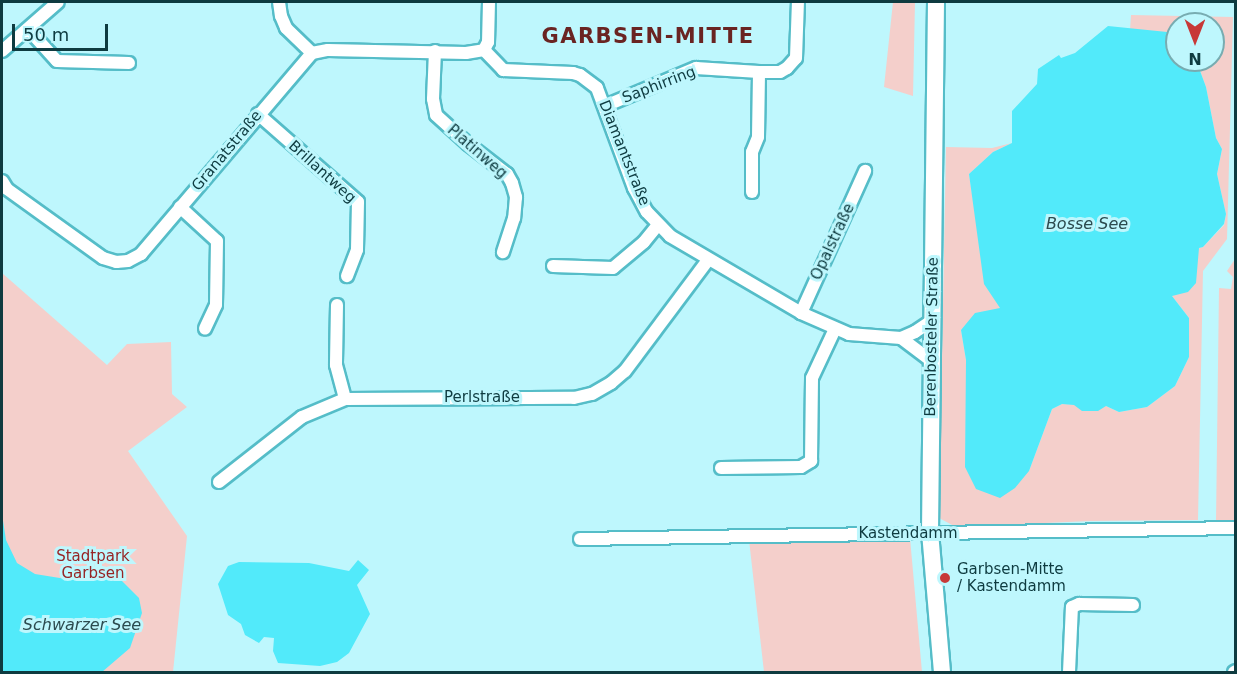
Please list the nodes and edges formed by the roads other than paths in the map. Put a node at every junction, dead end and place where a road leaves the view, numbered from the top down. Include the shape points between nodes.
1 (58, 2) edge
2 (279, 2) edge
3 (489, 2) edge
4 (798, 2) edge
5 (936, 2) edge
6 (28, 29) junction
7 (484, 50) junction
8 (2, 51) edge
9 (435, 51) junction
10 (312, 53) junction
11 (129, 63) dead end
12 (759, 72) junction
13 (605, 106) junction
14 (258, 114) junction
15 (865, 171) dead end
16 (2, 181) edge
17 (752, 192) dead end
18 (180, 207) junction
19 (658, 225) junction
20 (503, 252) dead end
21 (708, 260) junction
22 (553, 266) dead end
23 (347, 276) dead end
24 (337, 305) dead end
25 (801, 313) junction
26 (933, 320) junction
27 (205, 329) dead end
28 (835, 329) junction
29 (901, 338) junction
30 (932, 361) junction
31 (345, 399) junction
32 (722, 468) dead end
33 (219, 482) dead end
34 (1236, 528) edge
35 (930, 532) junction
36 (580, 539) dead end
37 (1133, 605) dead end
38 (942, 672) edge
39 (1069, 672) edge

1 - 6 street
2 - 10 street via 286,28
3 - 7 street via 488,42
4 - 12 street, Saphirring via 796,58 780,72
5 - 26 street, Berenbosteler Straße
6 - 8 street
6 - 11 street via 57,61
7 - 9 street
7 - 13 street, Diamantstraße via 503,70 580,75 597,88
9 - 10 street
9 - 20 street, Platinweg via 436,115 507,174 512,183 516,197 514,218
10 - 14 street, Granatstraße
12 - 13 street, Saphirring via 696,68
12 - 17 street
13 - 19 street, Diamantstraße via 634,188
14 - 18 street, Granatstraße
14 - 23 street, Brillantweg via 358,202 357,250
15 - 25 street, Opalstraße
16 - 18 street, Granatstraße via 7,189 103,258 116,262 138,256
18 - 27 street via 217,241 216,305
19 - 21 street, Diamantstraße
19 - 22 street via 613,268
21 - 25 street, Diamantstraße
21 - 31 street, Perlstraße via 625,371 592,394 574,398
24 - 31 street via 336,364
25 - 28 street, Diamantstraße
26 - 29 street, Diamantstraße
26 - 30 street, Berenbosteler Straße
28 - 29 street, Diamantstraße via 862,337
28 - 32 street via 812,378 811,461 801,467
29 - 30 street
30 - 35 street, Berenbosteler Straße
31 - 33 street, Perlstraße via 302,417
34 - 35 street, Kastendamm
35 - 36 street, Kastendamm
35 - 38 street, Berenbosteler Straße
37 - 39 street via 1072,607

